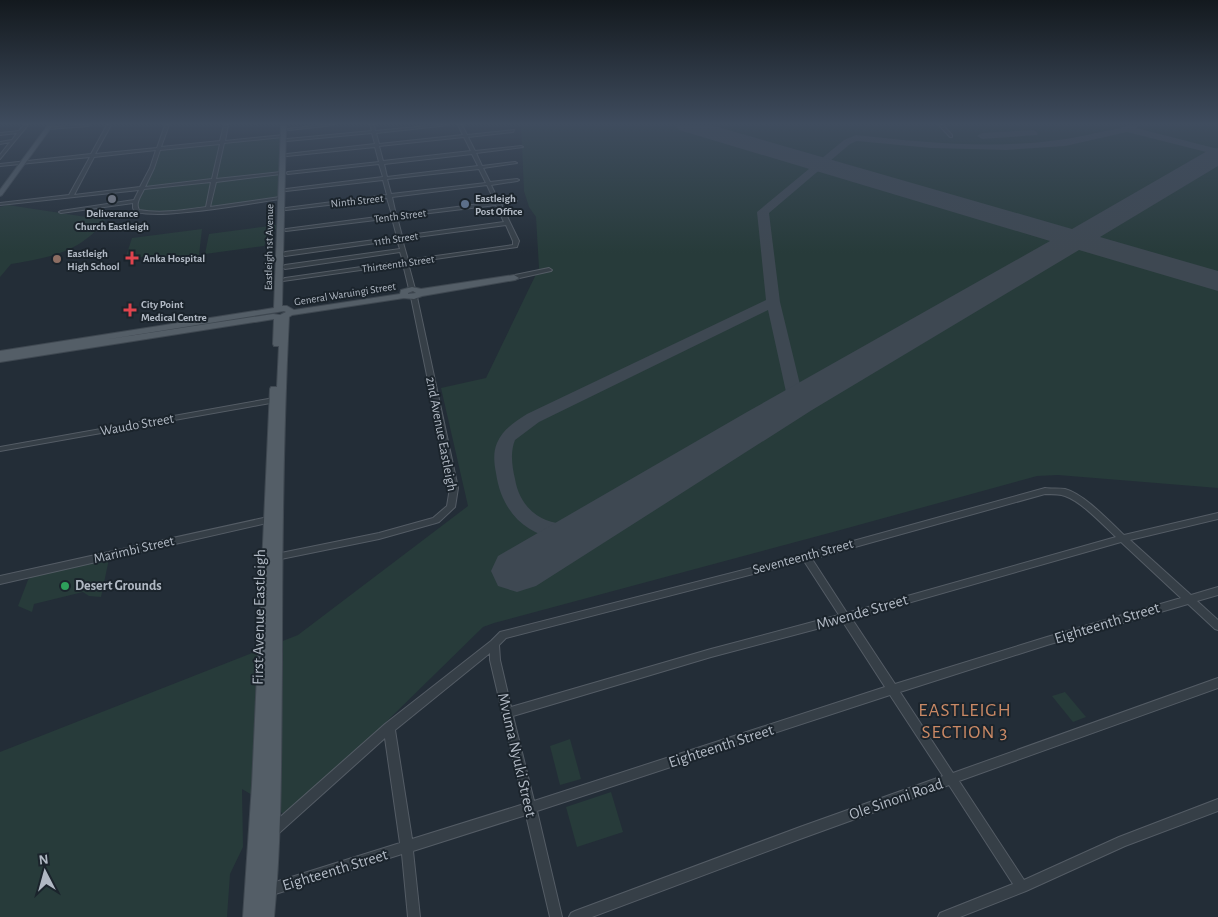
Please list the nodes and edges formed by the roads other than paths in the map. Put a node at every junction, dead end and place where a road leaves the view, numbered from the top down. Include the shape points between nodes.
1 (481, 167) edge
2 (20, 168) edge
3 (85, 168) edge
4 (151, 168) edge
5 (217, 168) edge
6 (284, 168) edge
7 (285, 168) edge
8 (330, 168) edge
9 (382, 168) edge
10 (475, 168) edge
11 (284, 173) junction
12 (385, 179) junction
13 (214, 180) junction
14 (517, 180) dead end
15 (489, 184) junction
16 (142, 188) junction
17 (286, 190) junction
18 (0, 194) edge
19 (70, 197) junction
20 (388, 197) junction
21 (280, 198) junction
22 (136, 201) junction
23 (515, 201) dead end
24 (498, 203) junction
25 (0, 204) edge
26 (208, 207) junction
27 (286, 208) junction
28 (61, 212) dead end
29 (395, 216) junction
30 (507, 223) junction
31 (286, 230) junction
32 (400, 238) junction
33 (403, 250) junction
34 (285, 254) junction
35 (406, 263) junction
36 (285, 267) junction
37 (549, 270) dead end
38 (515, 277) joint
39 (285, 280) junction
40 (416, 293) junction
41 (282, 313) junction
42 (82, 344) junction
43 (0, 354) edge
44 (0, 359) edge
45 (274, 400) junction
46 (0, 449) edge
47 (1218, 516) edge
48 (268, 520) junction
49 (1124, 538) junction
50 (276, 557) junction
51 (806, 557) junction
52 (0, 580) edge
53 (1218, 591) edge
54 (1189, 598) junction
55 (846, 617) junction
56 (1218, 626) edge
57 (494, 644) junction
58 (1218, 683) edge
59 (893, 689) junction
60 (506, 713) junction
61 (389, 728) junction
62 (951, 780) junction
63 (1218, 805) edge
64 (530, 808) junction
65 (272, 832) junction
66 (406, 847) junction
67 (1022, 887) junction
68 (268, 890) junction
69 (253, 895) junction
70 (251, 917) edge
71 (266, 917) edge
72 (414, 917) edge
73 (556, 917) edge
74 (575, 917) edge
75 (944, 917) edge

1 - 15 street
2 - 18 main road
3 - 19 street
4 - 16 street
5 - 13 street
6 - 11 main road, Eastleigh 1st Avenue
7 - 11 main road, Eastleigh 1st Avenue
8 - 11 street
9 - 12 street, 2nd Avenue Eastleigh
10 - 12 street
11 - 13 street
11 - 17 main road, Eastleigh 1st Avenue
11 - 21 main road, Eastleigh 1st Avenue
12 - 17 street
12 - 20 street, 2nd Avenue Eastleigh
13 - 16 street
13 - 26 street
14 - 15 street, Ninth Street
15 - 20 street, Ninth Street
15 - 24 street
16 - 19 street
16 - 22 street
17 - 27 main road, Eastleigh 1st Avenue
19 - 25 street
20 - 27 street, Ninth Street
20 - 29 street, 2nd Avenue Eastleigh
21 - 26 street
21 - 41 main road, Eastleigh 1st Avenue
22 - 26 street via 136,210 148,213
22 - 28 street
23 - 24 street, Tenth Street
24 - 29 street, Tenth Street
24 - 30 street
27 - 31 main road, Eastleigh 1st Avenue
29 - 31 street, Tenth Street
29 - 32 street, 2nd Avenue Eastleigh
30 - 32 street, 11th Street
30 - 35 street, Thirteenth Street via 515,246
31 - 34 main road, Eastleigh 1st Avenue
32 - 33 street, 2nd Avenue Eastleigh
32 - 34 street, 11th Street
33 - 35 street, 2nd Avenue Eastleigh
33 - 36 street
34 - 36 main road, Eastleigh 1st Avenue
35 - 39 street, Thirteenth Street
35 - 40 street, 2nd Avenue Eastleigh
36 - 39 main road, Eastleigh 1st Avenue
37 - 38 street
38 - 40 main road
39 - 41 main road, Eastleigh 1st Avenue
40 - 41 main road, General Waruingi Street
40 - 50 street, 2nd Avenue Eastleigh via 454,488 451,507 442,517 379,536
41 - 42 main road, General Waruingi Street
41 - 45 main road, First Avenue Eastleigh
41 - 50 main road, First Avenue Eastleigh
42 - 43 main road, General Waruingi Street
42 - 44 main road, General Waruingi Street
45 - 46 street, Waudo Street
45 - 48 main road, First Avenue Eastleigh
47 - 49 street, Mwende Street
48 - 52 street, Marimbi Street
48 - 69 main road, First Avenue Eastleigh via 258,835
49 - 51 street, Seventeenth Street via 1064,492 1045,491
49 - 54 street
49 - 55 street, Mwende Street
50 - 65 main road, First Avenue Eastleigh
51 - 55 street
51 - 57 street, Seventeenth Street via 502,634
53 - 54 street, Eighteenth Street
54 - 56 street
54 - 59 street, Eighteenth Street
55 - 59 street
55 - 60 street, Mwende Street
57 - 60 street, Mvuma Nyuki Street
57 - 61 street
58 - 62 street, Ole Sinoni Road
59 - 62 street
59 - 64 street, Eighteenth Street
60 - 64 street, Mvuma Nyuki Street
61 - 65 street
61 - 66 street
62 - 67 street
62 - 74 street, Ole Sinoni Road
63 - 67 street via 1123,842
64 - 66 street, Eighteenth Street
64 - 73 street, Mvuma Nyuki Street
65 - 68 main road, First Avenue Eastleigh
66 - 68 street, Eighteenth Street
66 - 72 street
67 - 75 street
68 - 69 street, Eighteenth Street
68 - 71 main road, First Avenue Eastleigh
69 - 70 main road, First Avenue Eastleigh

